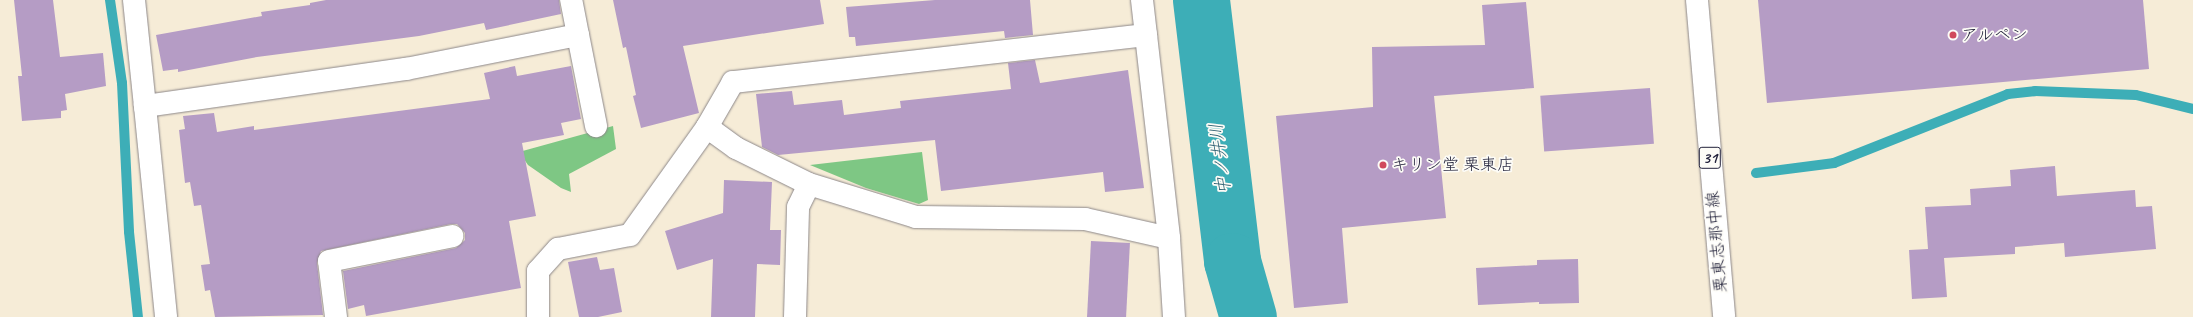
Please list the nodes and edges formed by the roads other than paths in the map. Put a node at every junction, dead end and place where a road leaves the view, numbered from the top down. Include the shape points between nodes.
1 (134, 0) edge
2 (571, 0) edge
3 (1142, 0) edge
4 (1697, 0) edge
5 (1146, 35) junction
6 (578, 36) junction
7 (145, 106) junction
8 (596, 126) dead end
9 (708, 127) junction
10 (809, 184) junction
11 (453, 236) dead end
12 (1169, 238) junction
13 (166, 317) edge
14 (336, 317) edge
15 (538, 317) edge
16 (795, 317) edge
17 (1174, 317) edge
18 (1724, 317) edge

1 - 7 street
2 - 6 street
3 - 5 street
4 - 18 street, 栗東志那中線 / 31
5 - 9 street via 733,82
5 - 12 street
6 - 7 street via 406,69
6 - 8 street
7 - 13 street
9 - 10 street via 736,148
9 - 15 street via 630,235 558,249 538,271
10 - 12 street via 916,217 1085,219
10 - 16 street via 798,207
11 - 14 street via 329,261
12 - 17 street

